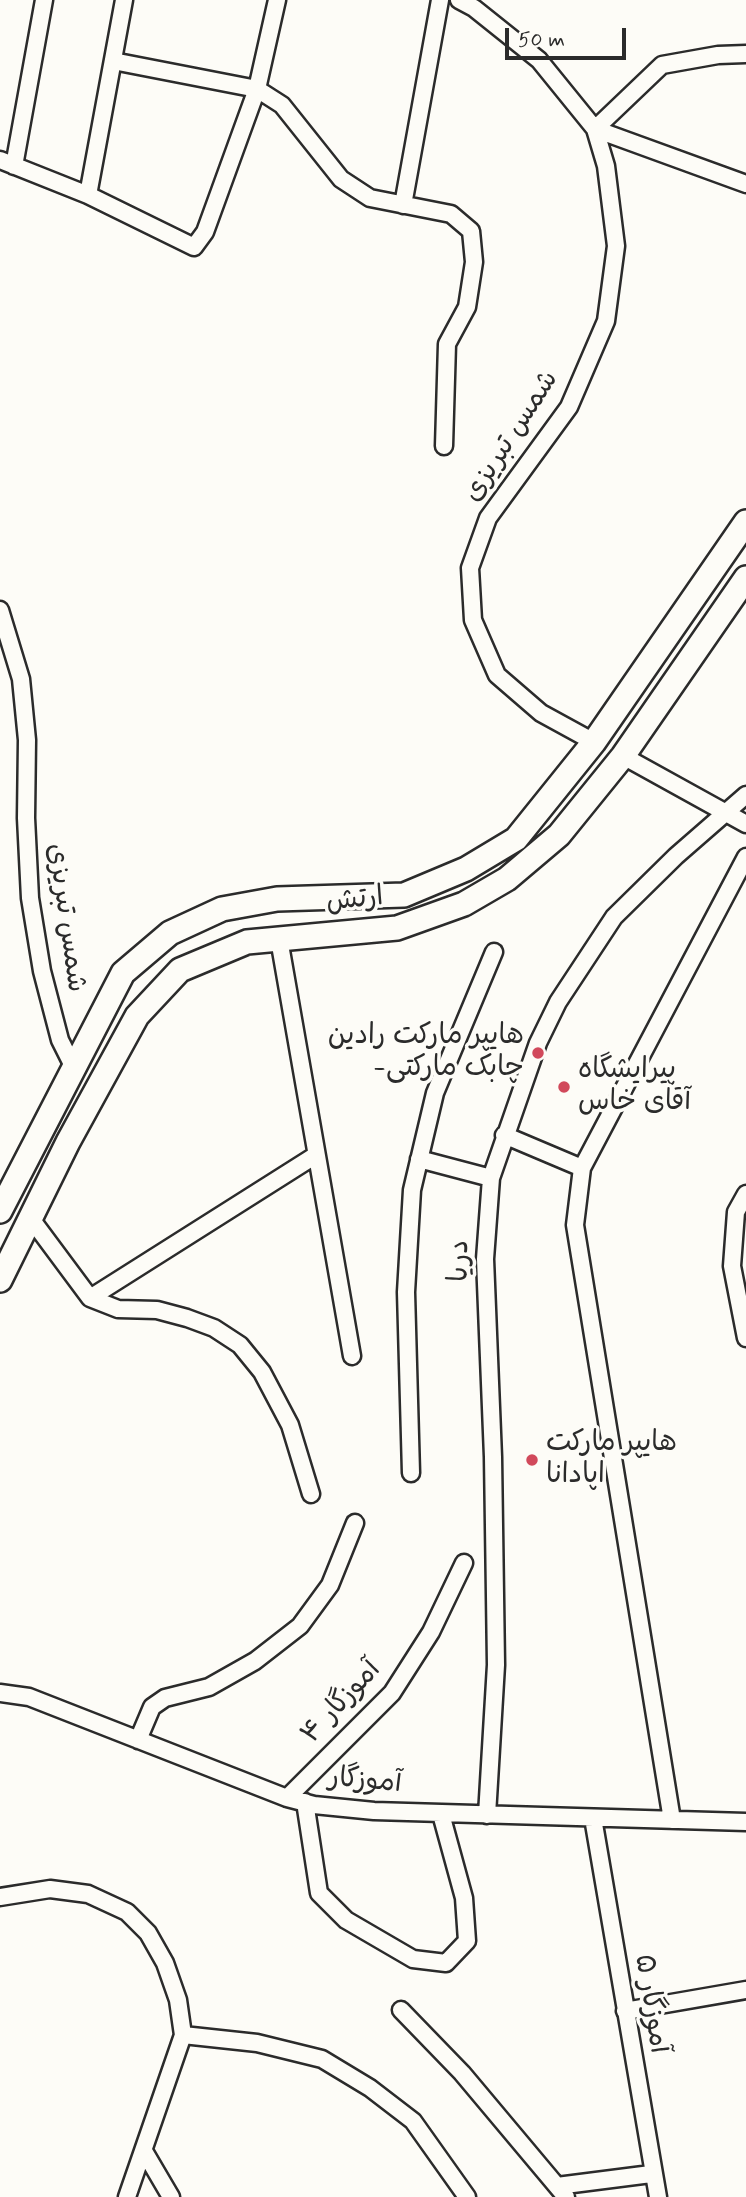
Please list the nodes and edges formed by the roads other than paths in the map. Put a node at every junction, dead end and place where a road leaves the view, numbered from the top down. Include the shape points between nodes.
1 (44, 0) edge
2 (124, 0) edge
3 (277, 0) edge
4 (440, 0) edge
5 (459, 0) edge
6 (746, 54) edge
7 (113, 61) junction
8 (257, 89) junction
9 (595, 129) junction
10 (7, 163) edge
11 (746, 184) edge
12 (88, 195) junction
13 (403, 205) junction
14 (444, 446) dead end
15 (746, 523) edge
16 (746, 578) edge
17 (0, 610) edge
18 (594, 742) junction
19 (623, 756) junction
20 (746, 795) edge
21 (724, 812) junction
22 (746, 824) edge
23 (746, 857) edge
24 (279, 939) junction
25 (494, 952) dead end
26 (73, 1066) junction
27 (504, 1135) junction
28 (316, 1155) junction
29 (419, 1159) junction
30 (582, 1168) junction
31 (491, 1178) junction
32 (746, 1194) edge
33 (0, 1211) edge
34 (32, 1220) junction
35 (0, 1280) edge
36 (90, 1298) junction
37 (746, 1338) edge
38 (352, 1356) dead end
39 (411, 1473) dead end
40 (311, 1494) dead end
41 (355, 1523) dead end
42 (464, 1563) dead end
43 (0, 1693) edge
44 (138, 1740) junction
45 (287, 1798) junction
46 (305, 1802) junction
47 (441, 1814) junction
48 (487, 1815) junction
49 (593, 1818) junction
50 (672, 1820) junction
51 (745, 1827) edge
52 (0, 1897) edge
53 (746, 1990) edge
54 (401, 2011) dead end
55 (625, 2011) junction
56 (183, 2035) junction
57 (144, 2151) junction
58 (651, 2174) junction
59 (561, 2192) edge
60 (127, 2197) edge
61 (171, 2197) edge
62 (467, 2197) edge
63 (658, 2197) edge

1 - 10 street
2 - 7 street
3 - 8 street
4 - 13 street
5 - 9 street, شمس تبریزی via 539,60
6 - 9 street via 662,65
7 - 8 street
7 - 12 street
8 - 12 street via 205,232 194,247
8 - 13 street via 282,104 341,179 370,198
9 - 11 street
9 - 18 street, شمس تبریزی via 606,166 617,246 606,321 569,407 488,518 470,568 473,620 497,675 541,713
10 - 12 street
13 - 14 street via 451,215 471,231 474,262 467,307 447,344
15 - 18 main road, ارتش
16 - 19 main road, ارتش
17 - 26 street, شمس تبریزی via 21,679 30,898 42,971 60,1040
18 - 26 main road, ارتش via 516,839 466,869 404,895 277,899 222,909 170,933 123,973
19 - 21 street
19 - 24 main road, ارتش via 559,835 507,879 464,904 397,928
20 - 21 street, دریا
21 - 22 street
21 - 27 street, دریا via 614,917 558,1002
23 - 30 street
24 - 28 street
24 - 34 main road, ارتش via 247,942 180,970 137,1016 68,1142
25 - 29 street via 435,1093
26 - 33 main road, ارتش
27 - 30 street
27 - 31 street, دریا
28 - 36 street
28 - 38 street
29 - 31 street
29 - 39 street via 412,1189 406,1292
30 - 50 street via 575,1225
31 - 48 street, دریا via 485,1259 496,1665
32 - 37 street via 736,1212 733,1266
34 - 35 main road, ارتش
34 - 36 street
36 - 40 street via 118,1309 158,1310 187,1318 240,1345 262,1372 290,1425
41 - 44 street via 330,1585 300,1626 256,1661 209,1687 165,1698 152,1707
42 - 45 street, آموزگار ۴ via 432,1632 393,1693
43 - 44 street, آموزگار via 29,1697
44 - 45 street, آموزگار
45 - 46 street, آموزگار
46 - 47 street, آموزگار
46 - 47 street via 319,1893 346,1920 413,1959 446,1963 467,1941 464,1898
47 - 48 street, آموزگار
48 - 49 street, آموزگار
49 - 50 street, آموزگار
49 - 55 street, آموزگار ۵
50 - 51 street, آموزگار
52 - 56 street via 50,1889 88,1894 127,1912 148,1933 166,1963
53 - 55 street
54 - 59 street via 462,2073
55 - 58 street, آموزگار ۵
56 - 57 street
56 - 62 street via 257,2043 322,2059 413,2121
57 - 60 street
57 - 61 street
58 - 59 street
58 - 63 street, آموزگار ۵

